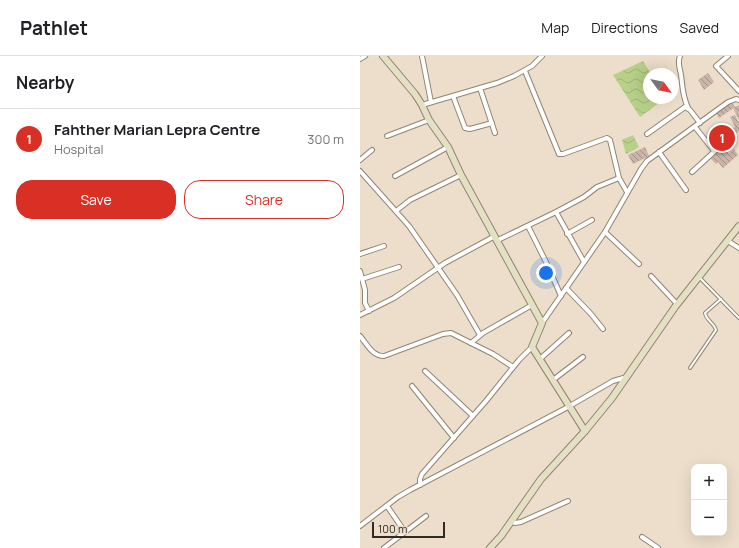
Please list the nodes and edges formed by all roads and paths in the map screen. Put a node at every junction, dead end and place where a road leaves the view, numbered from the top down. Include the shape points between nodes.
1 (365, 56) edge
2 (383, 56) edge
3 (422, 56) edge
4 (680, 56) edge
5 (728, 56) edge
6 (540, 57) edge
7 (360, 59) edge
8 (525, 71) junction
9 (480, 88) junction
10 (739, 91) edge
11 (453, 96) junction
12 (739, 100) edge
13 (431, 102) junction
14 (422, 105) junction
15 (688, 108) junction
16 (429, 120) junction
17 (492, 123) junction
18 (700, 123) junction
19 (695, 127) junction
20 (495, 133) dead end
21 (647, 134) dead end
22 (387, 136) dead end
23 (448, 148) junction
24 (372, 150) dead end
25 (659, 152) junction
26 (360, 160) edge
27 (360, 171) edge
28 (692, 172) dead end
29 (461, 175) junction
30 (395, 176) dead end
31 (619, 178) junction
32 (686, 190) dead end
33 (627, 192) junction
34 (396, 211) junction
35 (556, 212) junction
36 (592, 220) dead end
37 (528, 226) junction
38 (739, 226) edge
39 (604, 232) junction
40 (568, 234) junction
41 (496, 238) junction
42 (728, 241) junction
43 (384, 246) dead end
44 (739, 248) edge
45 (360, 254) edge
46 (584, 262) junction
47 (639, 264) dead end
48 (399, 267) dead end
49 (438, 267) junction
50 (360, 271) edge
51 (651, 276) dead end
52 (698, 276) junction
53 (362, 279) junction
54 (566, 288) junction
55 (561, 296) junction
56 (721, 299) junction
57 (677, 304) junction
58 (532, 305) junction
59 (369, 311) junction
60 (360, 315) edge
61 (739, 318) edge
62 (542, 323) junction
63 (603, 330) dead end
64 (569, 332) dead end
65 (480, 335) junction
66 (360, 336) edge
67 (471, 343) junction
68 (532, 347) junction
69 (583, 357) dead end
70 (540, 359) junction
71 (513, 367) junction
72 (690, 368) dead end
73 (425, 371) dead end
74 (627, 377) junction
75 (553, 380) junction
76 (412, 386) dead end
77 (568, 407) junction
78 (473, 416) junction
79 (585, 431) junction
80 (454, 438) junction
81 (420, 485) junction
82 (568, 501) dead end
83 (386, 506) junction
84 (426, 516) dead end
85 (511, 521) junction
86 (360, 526) edge
87 (405, 532) junction
88 (642, 537) dead end
89 (384, 548) edge
90 (490, 548) edge
91 (658, 548) edge

1 - 7 street
2 - 14 main road
3 - 13 street
4 - 15 street via 678,61 682,91
5 - 10 street via 716,66
6 - 8 street
8 - 9 street
8 - 31 street via 559,154 607,138 610,140
9 - 11 street
9 - 17 street
11 - 13 street
11 - 17 street via 466,128
12 - 18 street via 728,102
13 - 14 street
14 - 16 main road
15 - 18 street
15 - 21 street via 683,108
16 - 22 street
16 - 23 main road
17 - 20 street
18 - 19 street
19 - 25 street
19 - 28 street via 715,151
23 - 29 main road
23 - 30 street
24 - 26 street
25 - 32 street
25 - 33 street via 641,169
27 - 34 street
29 - 34 street via 410,200
29 - 41 main road
31 - 33 street
31 - 35 street via 597,187
33 - 39 street
34 - 49 street
35 - 37 street
35 - 40 street
36 - 40 street
37 - 41 street
37 - 55 street
38 - 42 main road
39 - 46 street
39 - 47 street
40 - 46 street
41 - 49 street
41 - 58 main road
42 - 44 street
42 - 52 main road
43 - 45 street
46 - 54 street
48 - 53 street
49 - 59 street via 394,298
49 - 65 street
50 - 53 street
51 - 57 street
52 - 56 lane
52 - 57 main road
53 - 59 street via 365,303
54 - 55 street
54 - 63 street
55 - 62 street
56 - 61 lane
56 - 72 lane via 706,311 704,316 716,330
57 - 74 main road
58 - 62 main road
58 - 65 street
59 - 60 street
62 - 68 main road
64 - 70 street
65 - 67 street
66 - 67 street via 372,352 380,356 447,332
67 - 71 street
68 - 70 main road
68 - 71 street
69 - 75 street
70 - 75 main road
71 - 78 street
73 - 78 street
74 - 77 street via 614,381
74 - 79 main road
75 - 77 main road
76 - 80 street
77 - 79 main road
77 - 81 street
78 - 80 street
79 - 85 main road via 541,479
80 - 81 street via 422,474
81 - 83 street
82 - 85 street via 521,522
83 - 86 street
83 - 87 street
84 - 87 street
85 - 90 main road
87 - 89 street
88 - 91 street

